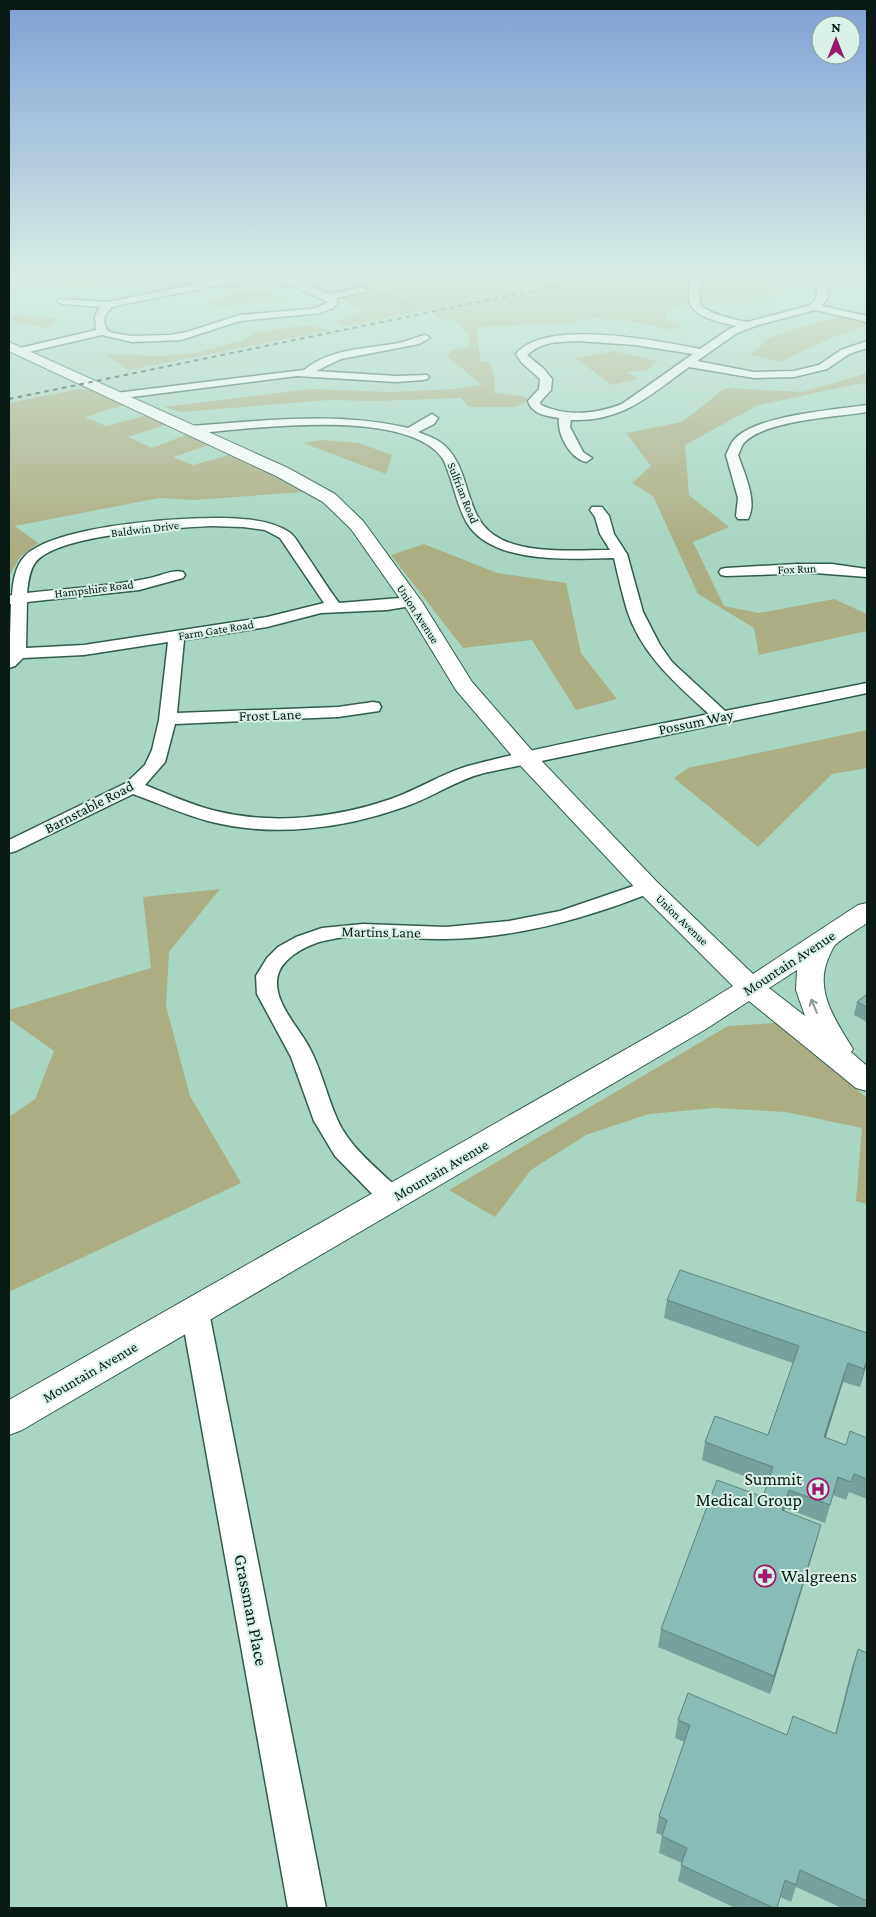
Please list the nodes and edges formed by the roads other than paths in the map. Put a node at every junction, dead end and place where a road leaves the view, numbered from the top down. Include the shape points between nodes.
1 (51, 365) edge
2 (315, 365) edge
3 (533, 365) edge
4 (684, 365) edge
5 (700, 365) edge
6 (824, 365) edge
7 (307, 373) junction
8 (423, 377) dead end
9 (116, 396) junction
10 (867, 410) edge
11 (565, 416) junction
12 (432, 418) dead end
13 (190, 430) junction
14 (409, 432) junction
15 (586, 458) dead end
16 (597, 510) dead end
17 (743, 516) dead end
18 (620, 554) junction
19 (726, 572) dead end
20 (867, 572) edge
21 (178, 575) dead end
22 (15, 599) edge
23 (412, 602) junction
24 (334, 606) junction
25 (177, 636) junction
26 (14, 658) edge
27 (867, 688) edge
28 (373, 707) dead end
29 (720, 716) junction
30 (167, 719) junction
31 (526, 759) junction
32 (132, 787) junction
33 (9, 847) edge
34 (648, 887) junction
35 (867, 911) edge
36 (822, 942) junction
37 (751, 988) junction
38 (857, 1072) edge
39 (392, 1198) junction
40 (195, 1312) junction
41 (9, 1419) edge
42 (307, 1908) edge

1 - 9 main road, Union Avenue
2 - 7 street
3 - 11 street via 542,372 547,382 534,404 544,412
4 - 11 street via 622,408 595,415
5 - 6 street via 754,376 794,374
7 - 8 street via 396,380
7 - 9 street
9 - 13 main road, Union Avenue
10 - 17 street via 775,424 750,433 739,441 732,455 745,498
11 - 15 street via 564,427 578,454
12 - 14 street
13 - 14 street, Sulfrian Road via 329,422 368,424
13 - 23 main road, Union Avenue via 282,472 329,498 357,524
14 - 18 street, Sulfrian Road via 431,441 447,455 474,523 492,540 539,553
16 - 18 street
18 - 29 street via 636,612 652,646 666,665
19 - 20 street, Fox Run via 816,568
21 - 22 street, Hampshire Road via 114,588
22 - 24 street, Baldwin Drive via 24,567 36,554 57,544 104,534 235,521 264,525 285,534
22 - 26 street, Baldwin Drive
23 - 24 street, Farm Gate Road
23 - 31 main road, Union Avenue via 464,686
24 - 25 street, Farm Gate Road via 267,622
25 - 26 street, Farm Gate Road
25 - 30 street, Barnstable Road
27 - 29 street, Possum Way
28 - 30 street, Frost Lane via 338,712
29 - 31 street, Possum Way
30 - 32 street, Barnstable Road via 156,762
31 - 32 street, Possum Way via 470,771 379,810 316,822 267,824 214,817
31 - 34 main road, Union Avenue
32 - 33 street, Barnstable Road
34 - 37 main road, Union Avenue
34 - 39 street, Martins Lane via 584,911 518,926 447,933 367,929 331,932 298,943 271,966 267,995 299,1049 331,1131 348,1156
35 - 36 main road, Mountain Avenue
36 - 37 main road, Mountain Avenue
38 -> 36 main road via 812,1005 811,966
37 - 38 main road, Union Avenue
37 - 39 main road, Mountain Avenue
39 - 40 main road, Mountain Avenue
40 - 41 main road, Mountain Avenue
40 - 42 street, Grassman Place

